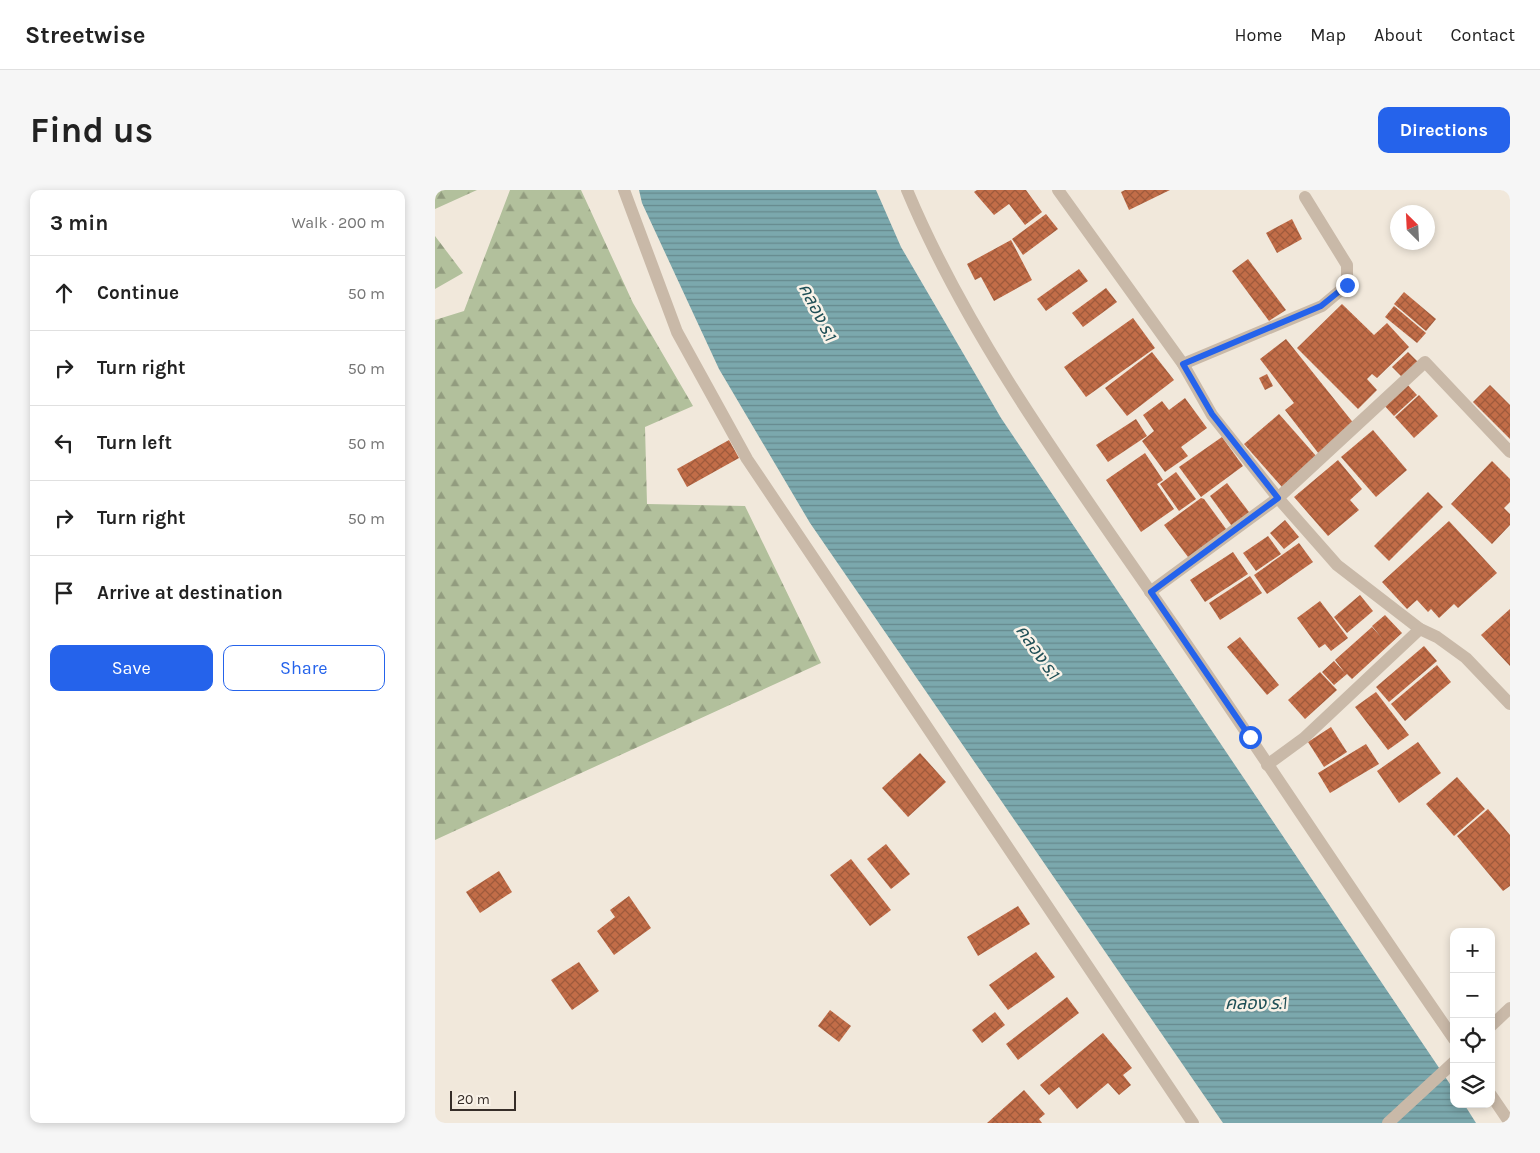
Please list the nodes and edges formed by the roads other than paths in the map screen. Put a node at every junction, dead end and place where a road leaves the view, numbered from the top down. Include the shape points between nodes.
1 (624, 190) edge
2 (907, 190) edge
3 (1058, 190) edge
4 (1305, 197) dead end
5 (1183, 364) junction
6 (1510, 452) edge
7 (1278, 498) junction
8 (1151, 592) junction
9 (1420, 629) junction
10 (1510, 704) edge
11 (1267, 765) junction
12 (1510, 1008) edge
13 (1495, 1022) edge
14 (1450, 1033) edge
15 (1453, 1063) edge
16 (1495, 1101) edge
17 (1193, 1123) edge
18 (1388, 1123) edge
19 (1509, 1123) edge

1 - 17 street via 677,332 747,459
2 - 8 street via 921,223 991,352 1070,476
3 - 5 street
4 - 5 street via 1347,264 1347,285 1321,306
5 - 7 street via 1212,414
6 - 7 street via 1425,362
7 - 8 street
7 - 9 street via 1337,565
8 - 11 street
9 - 10 street via 1466,658
9 - 11 street via 1304,738
11 - 14 street
12 - 13 street
15 - 18 street
16 - 19 street

